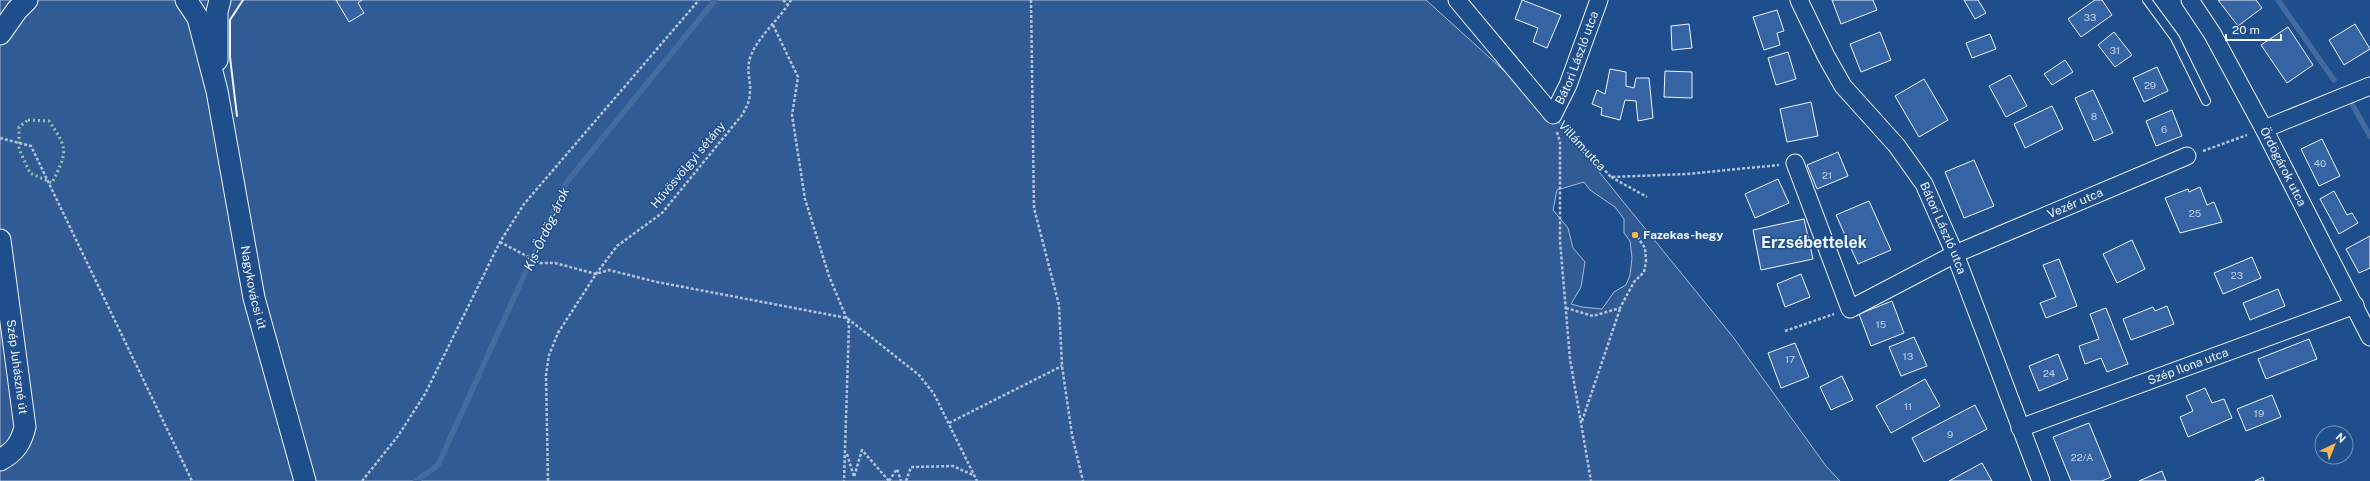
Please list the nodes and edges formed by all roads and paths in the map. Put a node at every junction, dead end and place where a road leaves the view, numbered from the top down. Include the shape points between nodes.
1 (27, 0) edge
2 (186, 0) edge
3 (220, 0) edge
4 (700, 0) edge
5 (783, 0) edge
6 (791, 0) edge
7 (1031, 0) edge
8 (1457, 0) edge
9 (1599, 0) edge
10 (1799, 0) edge
11 (2147, 0) edge
12 (2190, 0) edge
13 (788, 5) junction
14 (773, 25) junction
15 (0, 34) edge
16 (2370, 86) edge
17 (217, 90) junction
18 (2206, 101) dead end
19 (1553, 115) junction
20 (2264, 129) junction
21 (0, 138) edge
22 (2187, 156) joint
23 (1795, 163) dead end
24 (1761, 166) dead end
25 (1611, 177) junction
26 (1647, 197) dead end
27 (1637, 236) dead end
28 (0, 240) edge
29 (500, 242) junction
30 (1955, 254) junction
31 (596, 274) junction
32 (2355, 305) junction
33 (1566, 308) junction
34 (1620, 308) junction
35 (1850, 309) junction
36 (847, 318) junction
37 (1785, 331) dead end
38 (2370, 337) edge
39 (1062, 366) junction
40 (1582, 422) junction
41 (949, 423) junction
42 (2020, 428) junction
43 (846, 452) junction
44 (0, 460) edge
45 (973, 475) junction
46 (192, 481) edge
47 (305, 481) edge
48 (362, 481) edge
49 (548, 481) edge
50 (844, 481) edge
51 (889, 481) edge
52 (901, 481) edge
53 (906, 481) edge
54 (976, 481) edge
55 (1083, 481) edge
56 (1591, 481) edge
57 (2041, 481) edge

1 - 15 street
2 - 17 street, Nagykovácsi út via 198,18
3 - 17 street, Nagykovácsi út via 217,12
4 - 29 path via 524,204
5 - 13 path
6 - 13 path, Hűvösvölgyi sétány
7 - 39 path via 1034,208 1059,305
8 - 19 street, Villám utca
9 - 19 street, Bátori László utca via 1568,85
10 - 30 street, Bátori László utca via 1843,86 1897,146 1924,184
11 - 18 lane via 2174,38
12 - 20 street, Ördögárok utca via 2212,33
13 - 14 path, Hűvösvölgyi sétány
14 - 31 path, Hűvösvölgyi sétány via 750,58 747,70 750,97 742,115 662,213 617,246
14 - 36 path via 798,77 792,115 805,199 829,276
16 - 20 street
17 - 47 street, Nagykovácsi út via 254,298
19 - 25 path, Villám utca
19 - 33 path via 1560,142 1560,241
20 - 22 path
20 - 32 street, Ördögárok utca
21 - 46 path via 32,146
22 - 30 street, Vezér utca
23 - 35 street
24 - 25 path, Villám utca via 1694,173
25 - 26 path
27 - 34 path via 1645,248 1644,272 1634,282
28 - 44 street, Szép Juhászné út via 26,427 16,449
29 - 31 path via 540,263 555,263
29 - 48 path via 425,394 398,436
30 - 35 street, Vezér utca
30 - 42 street, Bátori László utca
31 - 36 path via 609,270 657,282
31 - 49 path, Hűvösvölgyi sétány via 558,333 549,355 546,375
32 - 38 street, Ördögárok utca
32 - 42 street, Szép Ilona utca
33 - 34 path via 1593,316
33 - 40 path via 1570,359
34 - 40 path
35 - 37 path
36 - 41 path via 919,375 934,394
36 - 43 path via 849,337
39 - 41 path
39 - 55 path via 1072,435
40 - 56 path
41 - 45 path
42 - 57 street, Bátori László utca
43 - 50 path
43 - 51 path via 854,477 862,450
45 - 53 path via 953,466 912,467
45 - 54 path
51 - 52 path via 897,469

